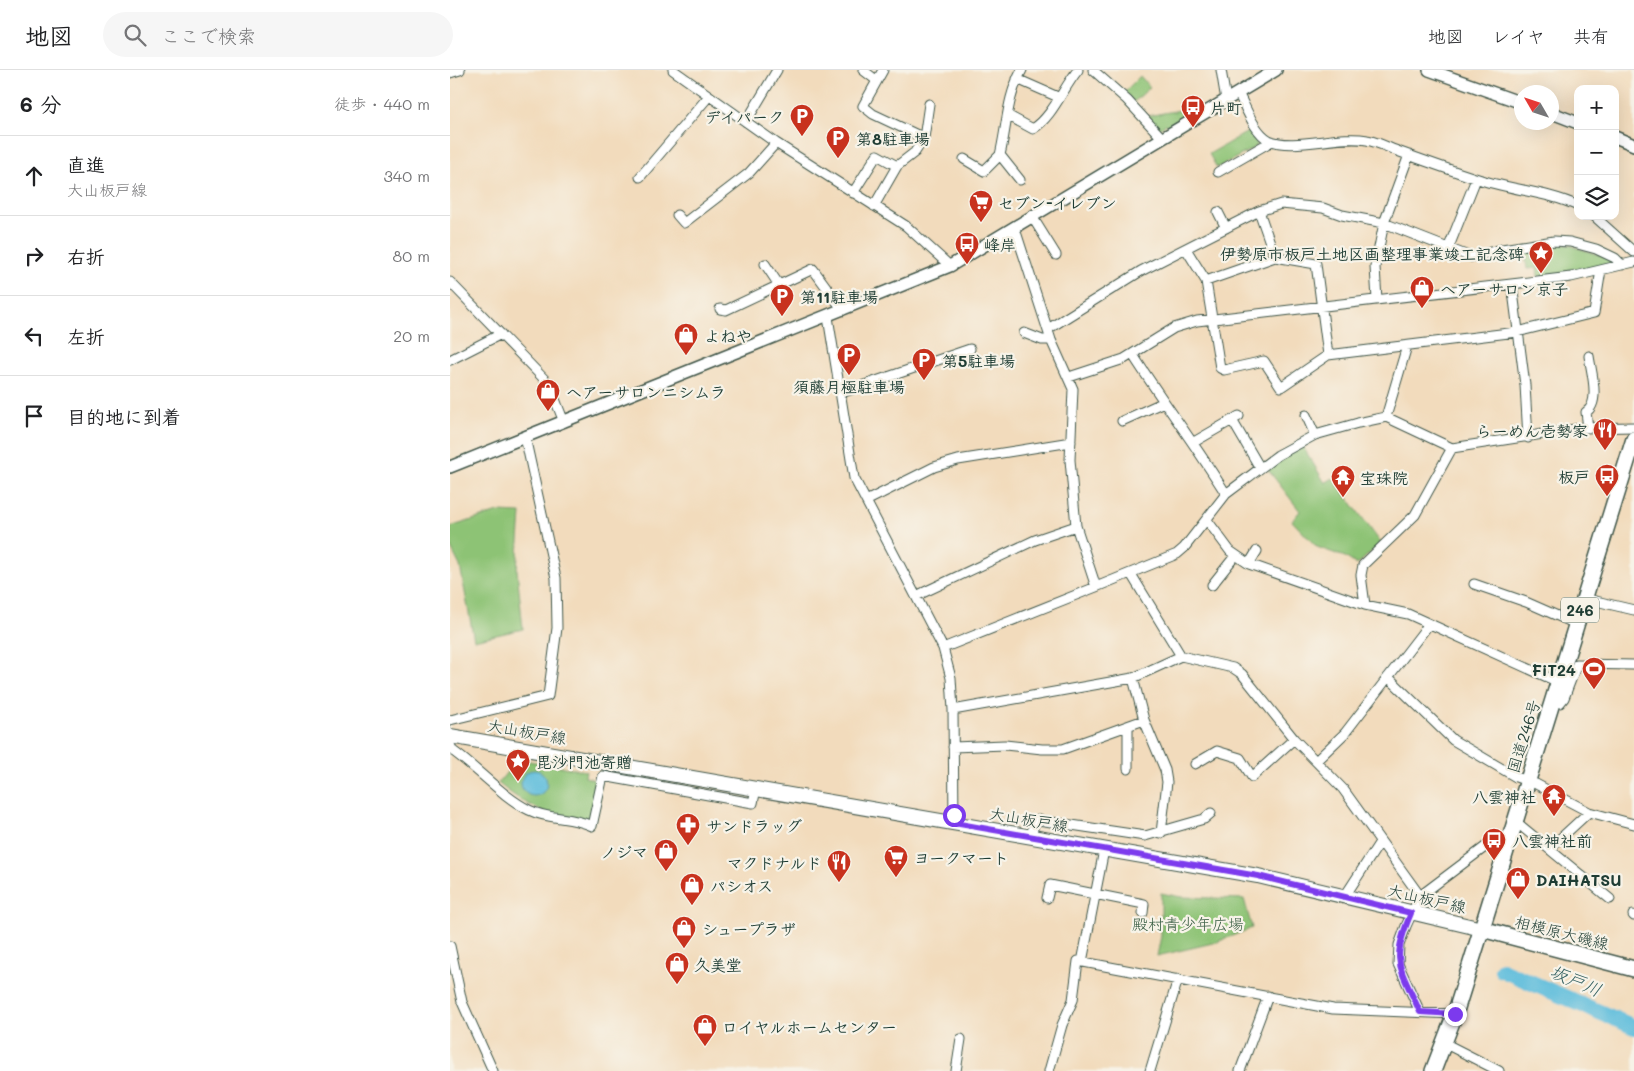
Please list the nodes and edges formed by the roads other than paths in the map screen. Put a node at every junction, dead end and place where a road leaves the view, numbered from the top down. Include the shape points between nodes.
1 (460, 70) edge
2 (673, 70) edge
3 (777, 70) edge
4 (863, 70) edge
5 (883, 70) edge
6 (1022, 70) edge
7 (1078, 70) edge
8 (1093, 70) edge
9 (1221, 70) edge
10 (1276, 70) edge
11 (1429, 70) edge
12 (450, 73) edge
13 (1017, 79) junction
14 (876, 80) junction
15 (1238, 93) junction
16 (709, 96) junction
17 (1058, 97) junction
18 (1226, 100) junction
19 (1514, 100) edge
20 (929, 104) dead end
21 (1559, 115) edge
22 (1009, 116) junction
23 (1574, 121) edge
24 (746, 122) junction
25 (924, 138) junction
26 (1163, 139) junction
27 (1619, 139) edge
28 (1272, 141) junction
29 (776, 143) junction
30 (1634, 145) edge
31 (1000, 155) junction
32 (1409, 155) junction
33 (964, 159) dead end
34 (897, 166) junction
35 (1218, 172) dead end
36 (645, 175) dead end
37 (1476, 179) junction
38 (1020, 180) dead end
39 (853, 193) junction
40 (1574, 204) edge
41 (874, 206) junction
42 (1259, 211) junction
43 (1218, 212) dead end
44 (677, 214) dead end
45 (1033, 218) junction
46 (1598, 220) edge
47 (1384, 223) junction
48 (1226, 228) junction
49 (1015, 229) junction
50 (1186, 249) junction
51 (1448, 249) junction
52 (1634, 252) edge
53 (1056, 255) dead end
54 (1275, 257) junction
55 (1634, 262) edge
56 (765, 264) dead end
57 (1622, 264) junction
58 (950, 266) junction
59 (1601, 270) junction
60 (1206, 281) junction
61 (450, 282) edge
62 (1512, 284) junction
63 (779, 285) junction
64 (1377, 300) junction
65 (1323, 306) junction
66 (720, 309) dead end
67 (843, 310) junction
68 (828, 317) junction
69 (1211, 319) junction
70 (1048, 329) junction
71 (1517, 332) junction
72 (1024, 333) dead end
73 (501, 334) junction
74 (1051, 340) junction
75 (1407, 346) junction
76 (970, 349) dead end
77 (1132, 355) junction
78 (1328, 355) junction
79 (1589, 356) dead end
80 (450, 360) edge
81 (1069, 377) junction
82 (840, 394) junction
83 (1164, 402) junction
84 (1306, 415) dead end
85 (1386, 417) junction
86 (1122, 421) dead end
87 (564, 422) junction
88 (1634, 427) edge
89 (1588, 428) junction
90 (1315, 435) junction
91 (526, 437) junction
92 (1528, 438) junction
93 (1634, 439) edge
94 (1071, 442) junction
95 (1194, 442) junction
96 (1452, 448) junction
97 (450, 467) edge
98 (1260, 468) junction
99 (1226, 494) junction
100 (866, 501) junction
101 (1207, 520) junction
102 (1076, 526) junction
103 (1257, 551) dead end
104 (1235, 556) junction
105 (1249, 564) junction
106 (1131, 574) junction
107 (1474, 584) dead end
108 (1212, 585) dead end
109 (1096, 587) junction
110 (916, 596) junction
111 (1583, 598) junction
112 (1365, 604) junction
113 (1634, 610) edge
114 (1429, 624) junction
115 (1576, 624) junction
116 (943, 648) junction
117 (1181, 656) junction
118 (1634, 665) edge
119 (1388, 677) junction
120 (1133, 678) junction
121 (1558, 682) junction
122 (1552, 701) junction
123 (953, 710) junction
124 (450, 720) edge
125 (1144, 720) junction
126 (1128, 727) junction
127 (1294, 739) junction
128 (450, 740) edge
129 (953, 747) junction
130 (1316, 761) junction
131 (1196, 764) dead end
132 (1128, 769) dead end
133 (1528, 781) junction
134 (756, 789) junction
135 (1211, 812) dead end
136 (1589, 812) junction
137 (1515, 821) junction
138 (954, 823) junction
139 (1634, 824) edge
140 (1160, 833) junction
141 (1031, 837) junction
142 (1380, 842) junction
143 (1509, 844) junction
144 (1550, 848) junction
145 (1104, 850) junction
146 (1096, 894) junction
147 (1345, 896) junction
148 (1420, 896) junction
149 (1048, 898) dead end
150 (1610, 899) dead end
151 (1411, 913) junction
152 (1143, 914) dead end
153 (1482, 929) junction
154 (450, 946) edge
155 (1082, 962) junction
156 (1634, 969) edge
157 (1178, 979) junction
158 (1268, 996) junction
159 (1420, 1012) junction
160 (1455, 1014) junction
161 (961, 1040) dead end
162 (1444, 1043) junction
163 (493, 1071) edge
164 (956, 1071) edge
165 (1048, 1071) edge
166 (1150, 1071) edge
167 (1240, 1071) edge
168 (1433, 1071) edge
169 (1499, 1071) edge

1 - 12 street
2 - 16 street
3 - 24 street
4 - 14 street
5 - 14 street
6 - 13 street
7 - 17 street
8 - 26 street via 1127,100
9 - 18 street
10 - 15 street
11 - 19 street
13 - 17 street
13 - 22 street via 1010,97
14 - 25 street via 863,106
15 - 18 street
15 - 28 street via 1263,137
16 - 24 street
16 - 36 street
17 - 22 street via 1047,116 1033,129
18 - 26 street
20 - 25 street
21 - 23 street
22 - 31 street
24 - 29 street
25 - 34 street via 915,152
26 - 45 street
27 - 30 street
28 - 32 street via 1287,144 1368,140
28 - 35 street
29 - 39 street
29 - 44 street via 749,174 684,223
31 - 33 street via 984,170
31 - 38 street
32 - 37 street
32 - 47 street
34 - 39 street via 877,155
34 - 41 street
37 - 40 street via 1553,196
37 - 51 street
39 - 41 street
41 - 58 street via 921,238
42 - 47 street via 1281,204 1323,208
42 - 48 street
42 - 54 street
43 - 48 street
45 - 49 street
45 - 53 street
46 - 52 street
47 - 51 street
47 - 64 street via 1375,267
48 - 50 street
49 - 58 street
49 - 70 street
50 - 60 street
50 - 70 street via 1132,275
51 - 57 street via 1471,257 1554,241 1570,242 1608,254
54 - 60 street
54 - 65 street via 1316,264
55 - 57 street
56 - 63 street
57 - 59 street
58 - 67 street
59 - 62 street
59 - 71 street via 1594,313
60 - 69 street
61 - 73 street
62 - 64 street
62 - 71 street
63 - 66 street via 726,310
63 - 67 street via 813,269
64 - 65 street
65 - 69 street
65 - 78 street
67 - 68 street
68 - 82 street
68 - 87 street
69 - 77 street via 1174,328
69 - 78 street via 1220,368 1224,370 1264,361 1281,387
70 - 74 street
71 - 75 street
71 - 92 street
72 - 74 street
73 - 80 street
73 - 87 street via 549,384
74 - 81 street
75 - 78 street
75 - 85 street
76 - 82 street
77 - 81 street
77 - 83 street
79 - 89 street via 1594,402 1586,412
81 - 94 street via 1073,389
82 - 100 street via 854,478
83 - 86 street
83 - 95 street
84 - 90 street
85 - 90 street
85 - 96 street
87 - 91 street
88 - 89 street
89 - 92 street
90 - 98 street
91 - 97 street
91 - 124 street via 556,578 557,628 548,696
92 - 96 street
93 - 111 main road, 国道246号 / 246
94 - 100 street via 958,460 934,467
94 - 102 street
95 - 98 street via 1235,418
95 - 99 street
96 - 112 street via 1415,515 1363,565 1361,575
98 - 99 street
99 - 101 street
100 - 110 street
101 - 104 street
101 - 106 street via 1177,554
102 - 109 street
102 - 110 street via 1035,540
103 - 105 street
104 - 105 street
104 - 108 street
105 - 112 street
106 - 109 street
106 - 117 street
107 - 115 street
109 - 116 street
110 - 116 street
111 - 113 street
111 - 115 main road, 国道246号 / 246
112 - 114 street via 1408,614
114 - 119 street
114 - 121 street
115 - 121 main road, 国道246号 / 246
116 - 123 street via 951,678
117 - 120 street
117 - 127 street via 1233,668 1242,674
118 - 122 street via 1577,664 1564,698 1560,703
119 - 130 street via 1345,733
119 - 133 street via 1453,740
120 - 123 street
120 - 125 street
121 - 122 main road, 国道246号 / 246
122 - 133 main road, 国道246号 / 246
123 - 129 street
125 - 126 street
125 - 140 street via 1167,782
126 - 129 street via 1063,749 1005,745
126 - 132 street
127 - 130 street
127 - 131 street via 1249,779 1240,758 1217,751 1206,761
128 - 134 main road, 大山板戸線 via 531,749
128 - 134 street via 453,752 528,810 592,826 603,776 753,803
129 - 138 street
130 - 142 street via 1343,789
133 - 136 street
133 - 137 main road, 国道246号 / 246
134 - 138 main road, 大山板戸線
135 - 140 street via 1204,819
136 - 139 street
136 - 144 street
137 - 143 main road, 国道246号 / 246
137 - 144 street
138 - 141 main road, 大山板戸線
140 - 141 street via 1132,836 1038,820
141 - 145 main road, 大山板戸線
142 - 147 street
142 - 148 street
143 - 148 street via 1489,844
143 - 153 main road, 国道246号 / 246
144 - 150 street
145 - 146 street
145 - 147 main road, 大山板戸線 via 1258,876
146 - 149 street via 1051,880
146 - 152 street via 1144,901
146 - 155 street
147 - 151 main road, 大山板戸線
148 - 151 street
151 - 153 main road, 大山板戸線
151 - 159 street via 1399,945 1398,964
153 - 156 main road, 相模原大磯線
153 - 160 main road, 国道246号 / 246
154 - 163 street via 462,1002
155 - 157 street
155 - 165 street via 1078,961 1073,1000
157 - 158 street
157 - 166 street
158 - 159 street via 1333,1009
158 - 167 street
159 - 160 street
160 - 162 main road, 国道246号 / 246
161 - 164 street
162 - 168 main road, 国道246号 / 246
162 - 169 street

